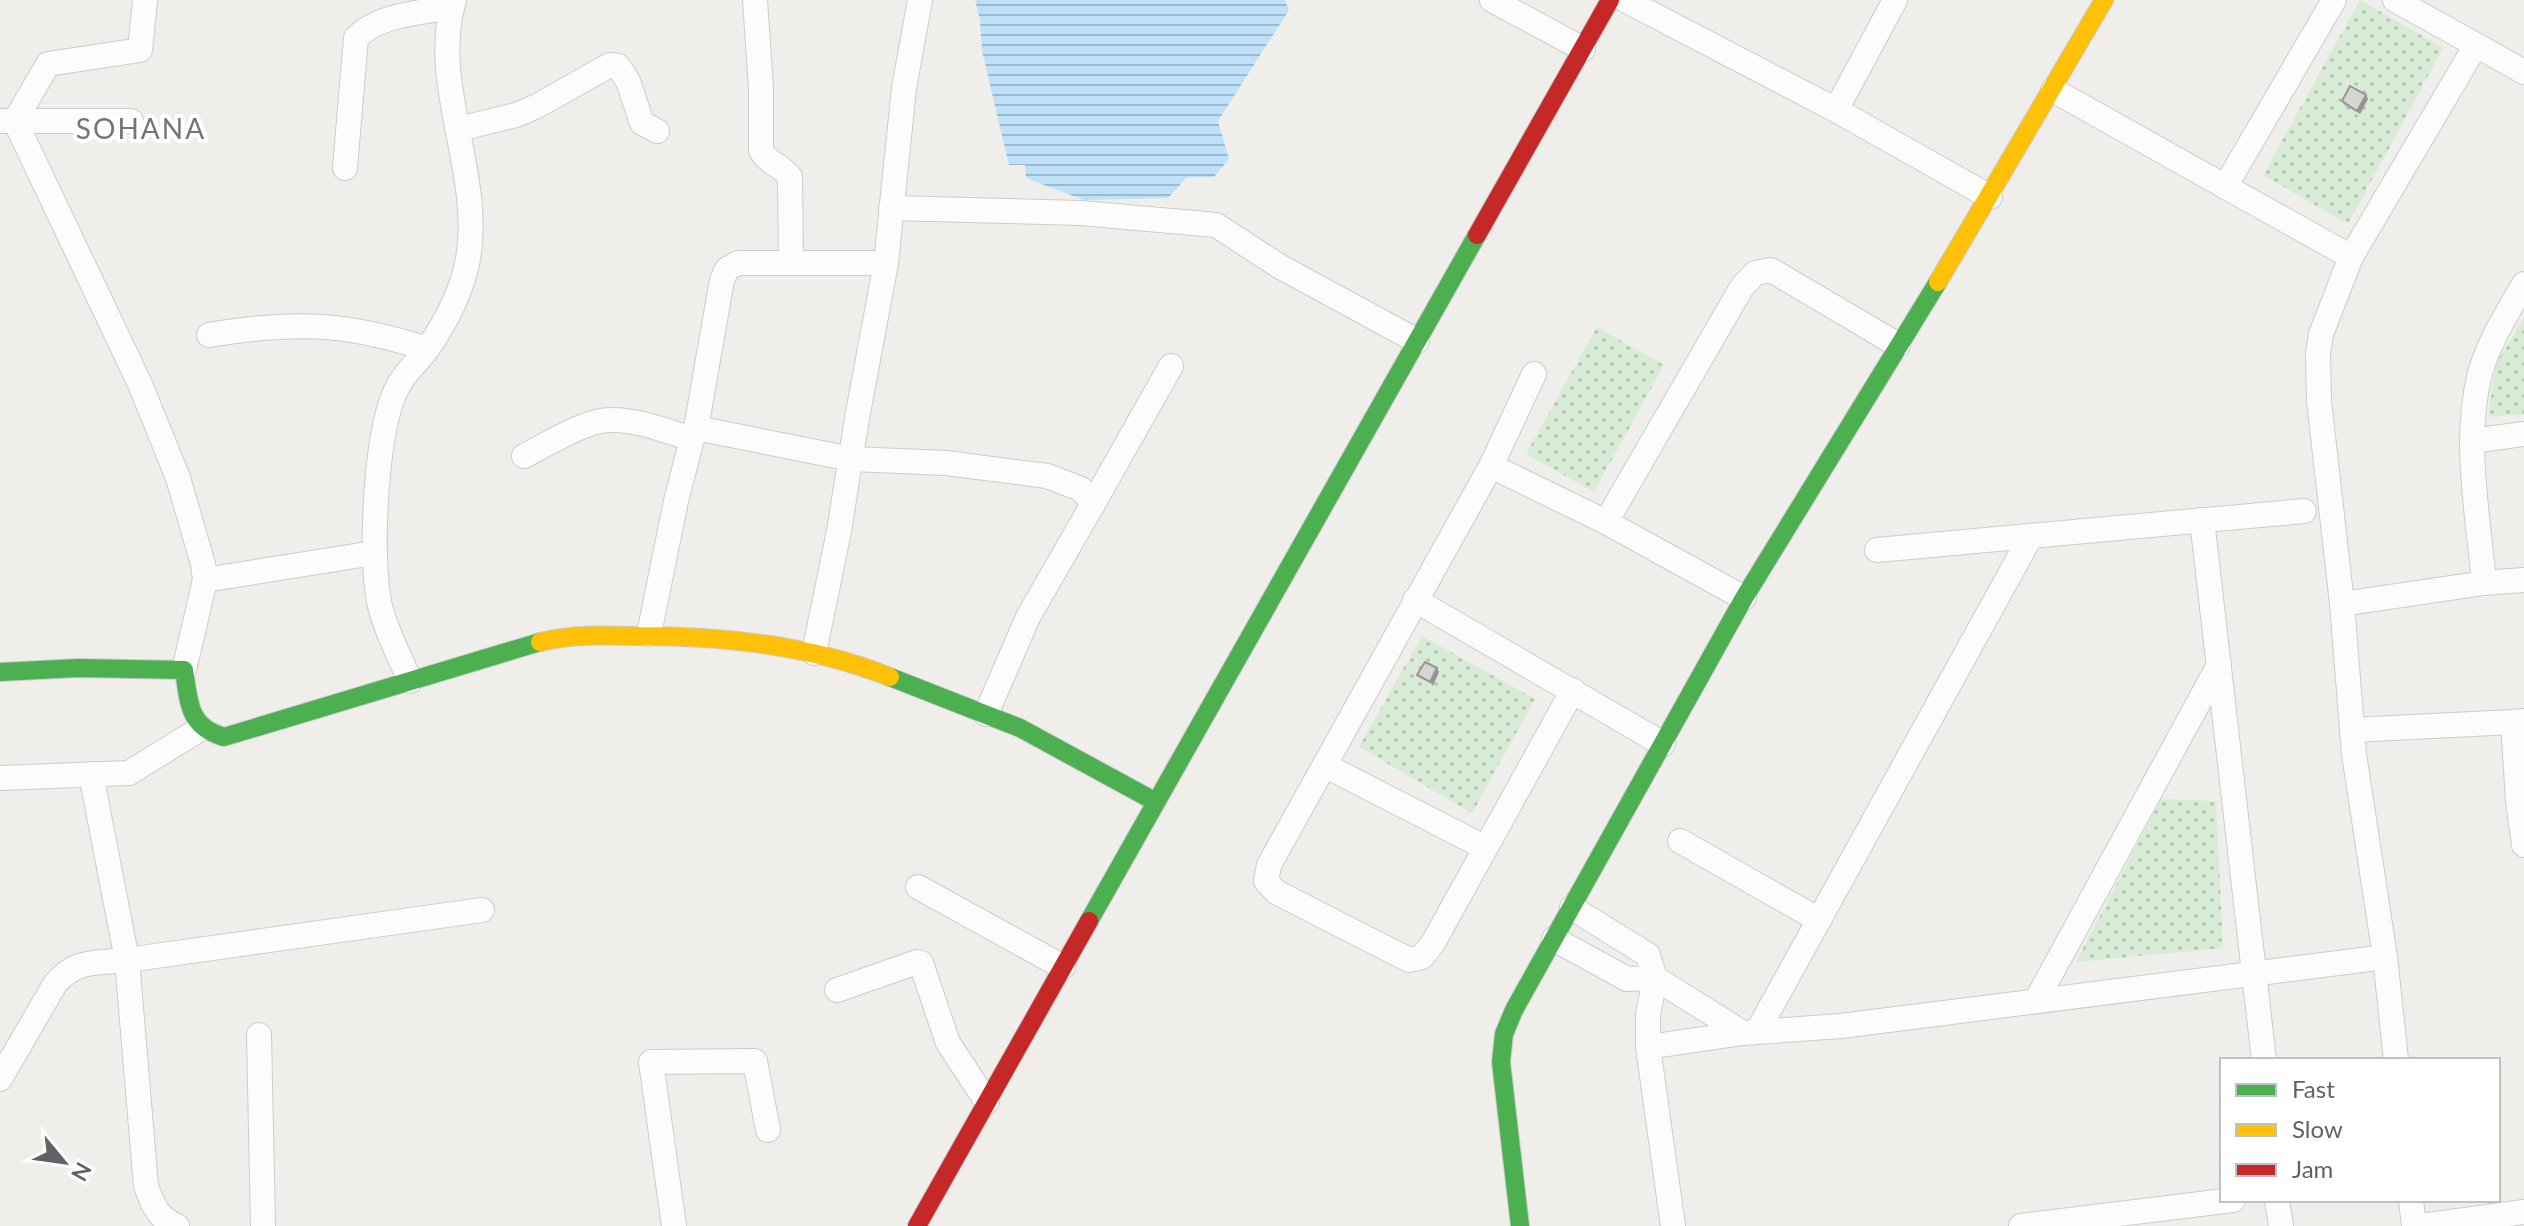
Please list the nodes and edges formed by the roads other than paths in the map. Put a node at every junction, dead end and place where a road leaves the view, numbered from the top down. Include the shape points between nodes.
1 (145, 0) edge
2 (755, 0) edge
3 (920, 0) edge
4 (1492, 0) edge
5 (1610, 0) edge
6 (1625, 0) edge
7 (1895, 0) edge
8 (2104, 0) edge
9 (2334, 0) edge
10 (2395, 0) edge
11 (453, 4) edge
12 (2476, 45) junction
13 (1583, 49) junction
14 (2524, 72) edge
15 (2053, 90) junction
16 (1836, 110) junction
17 (8, 121) edge
18 (131, 121) dead end
19 (459, 129) junction
20 (657, 131) dead end
21 (345, 168) dead end
22 (2225, 187) junction
23 (1990, 197) junction
24 (891, 208) junction
25 (2351, 257) junction
26 (791, 262) junction
27 (886, 263) junction
28 (2524, 284) edge
29 (209, 335) dead end
30 (1417, 341) junction
31 (1898, 345) junction
32 (427, 349) junction
33 (1171, 366) dead end
34 (1534, 374) dead end
35 (694, 434) junction
36 (2524, 434) edge
37 (2472, 441) junction
38 (524, 456) dead end
39 (851, 459) junction
40 (1491, 466) junction
41 (1093, 504) junction
42 (2304, 511) dead end
43 (2202, 520) junction
44 (1606, 522) junction
45 (2031, 536) junction
46 (1877, 550) dead end
47 (374, 553) junction
48 (205, 580) junction
49 (2524, 580) edge
50 (2484, 583) junction
51 (1744, 598) junction
52 (1415, 600) junction
53 (2342, 604) junction
54 (649, 634) junction
55 (814, 653) junction
56 (2219, 665) junction
57 (184, 670) junction
58 (0, 672) edge
59 (410, 681) junction
60 (1573, 690) junction
61 (986, 714) junction
62 (2519, 722) edge
63 (200, 729) junction
64 (2352, 730) junction
65 (1663, 744) junction
66 (1326, 766) junction
67 (91, 774) junction
68 (0, 778) edge
69 (1156, 802) junction
70 (1680, 841) dead end
71 (2524, 845) edge
72 (1484, 847) junction
73 (918, 887) dead end
74 (1572, 908) junction
75 (482, 910) dead end
76 (1819, 920) junction
77 (1554, 939) junction
78 (2385, 957) junction
79 (127, 960) junction
80 (1063, 967) junction
81 (2255, 974) junction
82 (1655, 978) junction
83 (837, 990) dead end
84 (2036, 1001) junction
85 (1750, 1032) junction
86 (259, 1035) dead end
87 (1648, 1047) junction
88 (2264, 1058) edge
89 (2396, 1058) edge
90 (0, 1079) edge
91 (987, 1102) junction
92 (768, 1130) dead end
93 (2220, 1202) edge
94 (2277, 1202) edge
95 (2411, 1202) edge
96 (2524, 1212) edge
97 (177, 1226) edge
98 (263, 1226) edge
99 (674, 1226) edge
100 (917, 1226) edge
101 (1520, 1226) edge
102 (1673, 1226) edge
103 (2021, 1226) edge
104 (2281, 1226) edge
105 (2414, 1226) edge
106 (2421, 1226) edge

1 - 17 street via 140,50 48,64
2 - 26 street via 761,150 790,177
3 - 24 street
4 - 13 street
5 - 13 street
6 - 16 street
7 - 16 street
8 - 15 street
9 - 22 street
10 - 12 street
11 - 19 street via 447,56
11 - 21 street via 378,22 356,38
12 - 14 street
12 - 25 street
13 - 30 street
15 - 22 street
15 - 23 street
16 - 23 street
17 - 18 street
17 - 48 street via 140,384 178,478
19 - 20 street via 516,115 610,65 618,66 628,81 642,123
19 - 32 street via 469,186 468,259 448,315
22 - 25 street
23 - 31 street
24 - 27 street
24 - 30 street via 1081,213 1216,225 1279,266
25 - 53 street via 2318,353
26 - 27 street
26 - 35 street via 738,263 727,269
27 - 39 street
28 - 37 street via 2480,373
29 - 32 street via 331,325
30 - 69 street
31 - 44 street via 1771,270 1755,273
31 - 51 street
32 - 47 street via 396,388 387,414
33 - 41 street
34 - 40 street
35 - 38 street via 595,422
35 - 39 street
35 - 54 street
36 - 37 street
37 - 50 street
39 - 41 street via 1047,476 1081,489
39 - 55 street
40 - 44 street
40 - 52 street
41 - 61 street via 1028,617
42 - 43 street
43 - 45 street
43 - 56 street
44 - 51 street
45 - 46 street
45 - 76 street
47 - 48 street
47 - 59 street via 384,621
48 - 57 street
49 - 50 street
50 - 53 street
51 - 65 street
52 - 60 street
52 - 66 street
53 - 64 street
54 - 55 street via 758,642
54 - 59 street via 570,635
55 - 61 street via 856,663
56 - 81 street
56 - 84 street
57 - 58 street
57 - 63 street
59 - 63 street via 224,737
60 - 65 street
60 - 72 street
61 - 69 street via 1055,745
62 - 64 street
62 - 71 street via 2518,801
63 - 67 street via 129,773
64 - 78 street
65 - 74 street
66 - 72 street
66 - 72 street via 1269,865 1266,881 1276,892 1409,960 1422,957 1433,943
67 - 68 street
67 - 79 street
69 - 80 street
70 - 76 street
73 - 80 street
74 - 77 street
74 - 82 street via 1648,955
75 - 79 street
76 - 85 street
77 - 82 street via 1627,979
77 - 101 street via 1504,1034 1501,1062
78 - 81 street
78 - 89 street
79 - 90 street via 77,965 65,972
79 - 97 street via 146,1186 153,1207
80 - 91 street
81 - 84 street
81 - 88 street
82 - 85 street
82 - 87 street
83 - 91 street via 921,963 948,1043
84 - 85 street
85 - 87 street
86 - 98 street
87 - 102 street
91 - 100 street
92 - 99 street via 755,1061 651,1062
93 - 103 street
94 - 104 street
95 - 105 street
96 - 106 street

